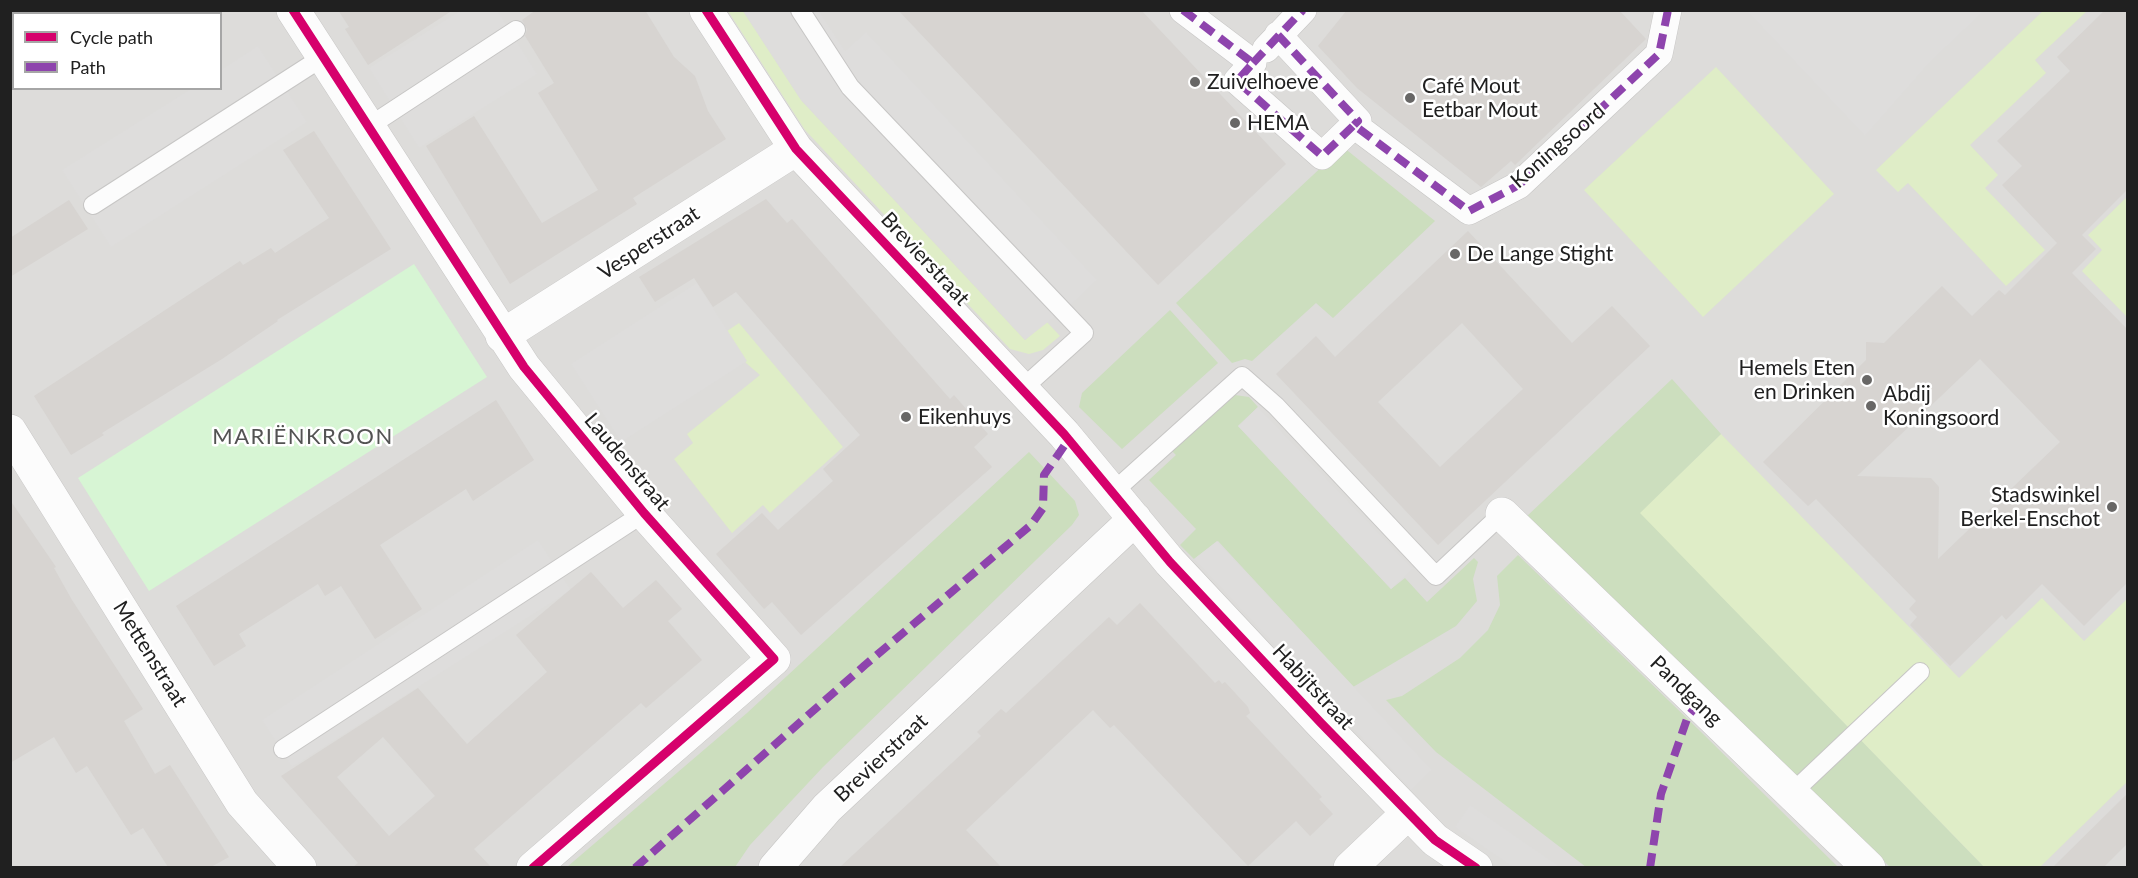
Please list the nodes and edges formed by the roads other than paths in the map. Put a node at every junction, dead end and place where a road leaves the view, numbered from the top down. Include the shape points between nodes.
1 (293, 10) edge
2 (706, 10) edge
3 (800, 10) edge
4 (1183, 10) edge
5 (1302, 10) edge
6 (1668, 10) edge
7 (516, 30) dead end
8 (1278, 35) junction
9 (323, 57) junction
10 (1253, 63) junction
11 (1354, 125) junction
12 (368, 127) junction
13 (796, 149) junction
14 (93, 205) dead end
15 (502, 336) junction
16 (1022, 389) junction
17 (10, 431) edge
18 (1113, 492) junction
19 (644, 513) junction
20 (1502, 514) joint
21 (1135, 519) junction
22 (1920, 672) dead end
23 (283, 749) dead end
24 (1792, 793) junction
25 (1408, 813) junction
26 (300, 867) edge
27 (533, 867) edge
28 (775, 867) edge
29 (1350, 867) edge
30 (1476, 867) edge
31 (1869, 867) edge

1 - 9 street, Laudenstraat
2 - 13 street, Brevierstraat
3 - 16 lane via 850,87 1084,333
4 - 10 street
5 - 8 street
6 - 11 street, Koningsoord via 1659,54 1519,185 1469,211
7 - 12 lane
8 - 10 street
8 - 11 street, Koningsoord via 1358,121
9 - 12 street, Laudenstraat
9 - 14 lane
10 - 11 street via 1237,81 1322,156
12 - 15 street, Laudenstraat
13 - 15 street, Vesperstraat
13 - 16 street, Brevierstraat
15 - 19 street, Laudenstraat
16 - 18 street, Brevierstraat
17 - 26 street, Mettenstraat via 242,803
18 - 20 lane via 1242,376 1276,406 1436,576
18 - 21 street, Brevierstraat
19 - 23 lane
19 - 27 street, Laudenstraat via 774,659
20 - 24 street, Pandgang
21 - 25 street, Habijtstraat via 1170,562
21 - 28 street, Brevierstraat via 827,808
22 - 24 lane
24 - 31 street, Pandgang
25 - 29 street
25 - 30 street, Habijtstraat via 1436,840

